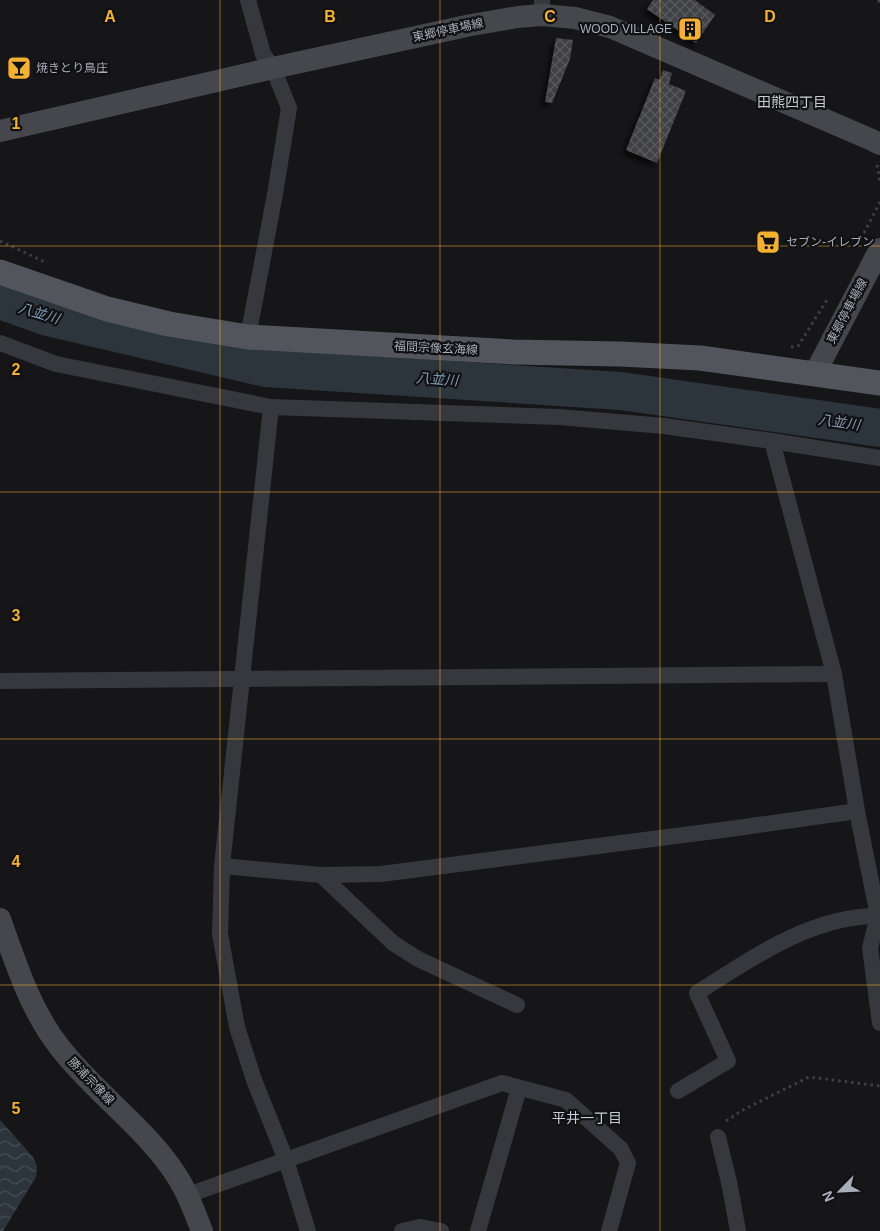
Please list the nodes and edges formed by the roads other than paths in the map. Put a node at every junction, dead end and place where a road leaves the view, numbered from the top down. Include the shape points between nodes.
1 (248, 0) edge
2 (542, 8) edge
3 (273, 68) junction
4 (0, 129) edge
5 (878, 154) edge
6 (880, 249) edge
7 (0, 272) edge
8 (248, 337) junction
9 (0, 343) edge
10 (815, 373) junction
11 (880, 383) edge
12 (271, 407) junction
13 (772, 440) junction
14 (880, 458) edge
15 (834, 674) junction
16 (242, 679) junction
17 (0, 681) edge
18 (857, 811) junction
19 (222, 866) junction
20 (321, 875) junction
21 (879, 916) edge
22 (0, 919) edge
23 (517, 1005) dead end
24 (880, 1023) edge
25 (519, 1088) junction
26 (678, 1091) dead end
27 (718, 1137) road end
28 (286, 1160) junction
29 (188, 1195) junction
30 (202, 1231) edge
31 (308, 1231) edge
32 (402, 1231) edge
33 (441, 1231) edge
34 (478, 1231) edge
35 (609, 1231) edge
36 (738, 1231) edge

1 - 3 street via 263,54
2 - 3 main road, 東郷停車場線 via 518,17
2 - 5 main road, 東郷停車場線 via 610,27 872,140
3 - 4 main road, 東郷停車場線
3 - 8 street via 289,108
6 - 10 main road, 東郷停車場線
7 - 8 main road, 福間宗像玄海線 via 107,309 169,324
8 - 10 main road, 福間宗像玄海線 via 493,351 700,358
9 - 12 street via 56,364
10 - 11 main road, 福間宗像玄海線
12 - 13 street via 559,417
12 - 16 street
13 - 14 street
13 - 15 street
15 - 16 street
15 - 18 street
16 - 17 street
16 - 19 street
18 - 20 street via 381,874
18 - 21 street
19 - 20 street
19 - 28 street via 220,934 237,1027
20 - 23 street via 393,944
21 - 24 street via 870,948
21 - 26 street via 831,922 799,932 697,993 728,1061
22 - 29 main road, 勝浦宗像線 via 33,1005 47,1030 61,1050 149,1139
25 - 28 street via 502,1083
25 - 34 street
25 - 35 street via 566,1100 621,1149 628,1163
27 - 36 street
28 - 29 street
28 - 31 street
29 - 30 main road, 勝浦宗像線
32 - 33 street via 420,1227

